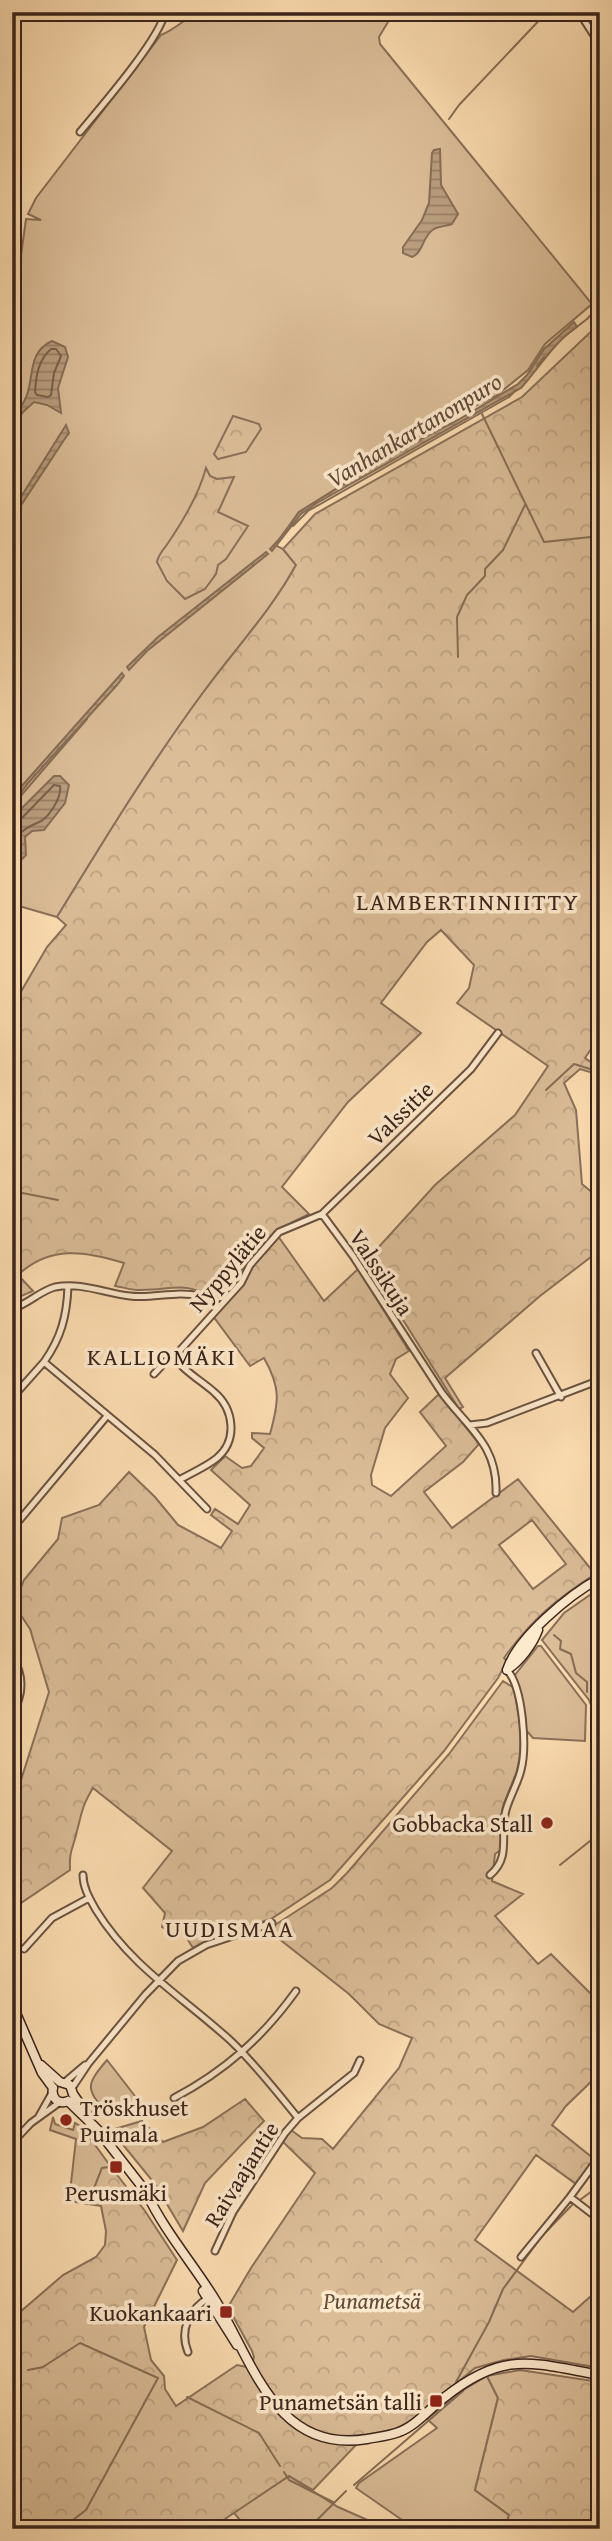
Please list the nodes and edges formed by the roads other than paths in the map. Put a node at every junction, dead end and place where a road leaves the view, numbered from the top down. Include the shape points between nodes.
1 (165, 12) edge
2 (579, 12) edge
3 (600, 45) edge
4 (80, 132) dead end
5 (498, 1033) dead end
6 (322, 1214) junction
7 (68, 1286) junction
8 (218, 1306) junction
9 (12, 1309) edge
10 (536, 1353) dead end
11 (174, 1357) junction
12 (44, 1362) junction
13 (154, 1374) dead end
14 (600, 1380) edge
15 (561, 1397) junction
16 (12, 1398) edge
17 (107, 1416) junction
18 (470, 1425) junction
19 (179, 1480) junction
20 (496, 1493) dead end
21 (207, 1508) dead end
22 (12, 1529) edge
23 (600, 1578) edge
24 (12, 1657) edge
25 (507, 1670) joint
26 (12, 1713) edge
27 (83, 1875) dead end
28 (489, 1875) dead end
29 (89, 1898) junction
30 (272, 1923) dead end
31 (24, 1949) dead end
32 (158, 1982) junction
33 (296, 1990) dead end
34 (12, 2004) edge
35 (14, 2014) edge
36 (242, 2052) junction
37 (360, 2060) dead end
38 (88, 2064) junction
39 (57, 2086) junction
40 (68, 2096) junction
41 (174, 2098) dead end
42 (38, 2118) junction
43 (298, 2118) junction
44 (13, 2141) edge
45 (600, 2156) edge
46 (12, 2164) edge
47 (570, 2197) junction
48 (600, 2220) edge
49 (215, 2251) dead end
50 (521, 2257) dead end
51 (210, 2297) junction
52 (188, 2352) dead end
53 (600, 2375) edge

1 - 4 street via 155,35
2 - 3 street
5 - 6 street, Valssitie via 471,1069
6 - 8 street, Nyppylätie via 279,1231
6 - 18 street, Valssikuja via 412,1350
7 - 8 street via 130,1296 190,1294
7 - 9 street via 45,1291
7 - 12 street via 63,1325
8 - 11 street, Nyppylätie
10 - 15 street
11 - 13 street, Nyppylätie
11 - 19 street via 222,1399 231,1422 223,1452
12 - 16 street
12 - 17 street
14 - 15 street
15 - 18 street
17 - 19 street
17 - 22 street
18 - 20 street, Valssikuja via 496,1468
19 - 21 street
23 - 25 street via 561,1604 530,1634
24 - 26 street via 22,1684
25 - 28 street via 516,1682 524,1756 506,1811 502,1862
27 - 29 street
29 - 31 street via 52,1918
29 - 32 street via 113,1934
30 - 32 street via 206,1945 178,1961
32 - 36 street
32 - 38 street
33 - 36 street
34 - 35 street
35 - 39 street via 39,2063
36 - 41 street
36 - 43 street
37 - 43 street, Raivaajantie via 354,2073
38 - 39 street
38 - 40 street
39 - 40 street
39 - 40 street via 53,2097
39 - 42 street
40 - 42 street
40 - 51 street via 147,2194
42 - 44 street
43 - 49 street, Raivaajantie via 233,2212
44 - 46 street
45 - 47 street
47 - 48 street
47 - 50 street
51 - 52 street via 186,2324
51 - 53 street via 235,2332 269,2397 289,2419 318,2435 352,2441 398,2433 491,2368 533,2363

